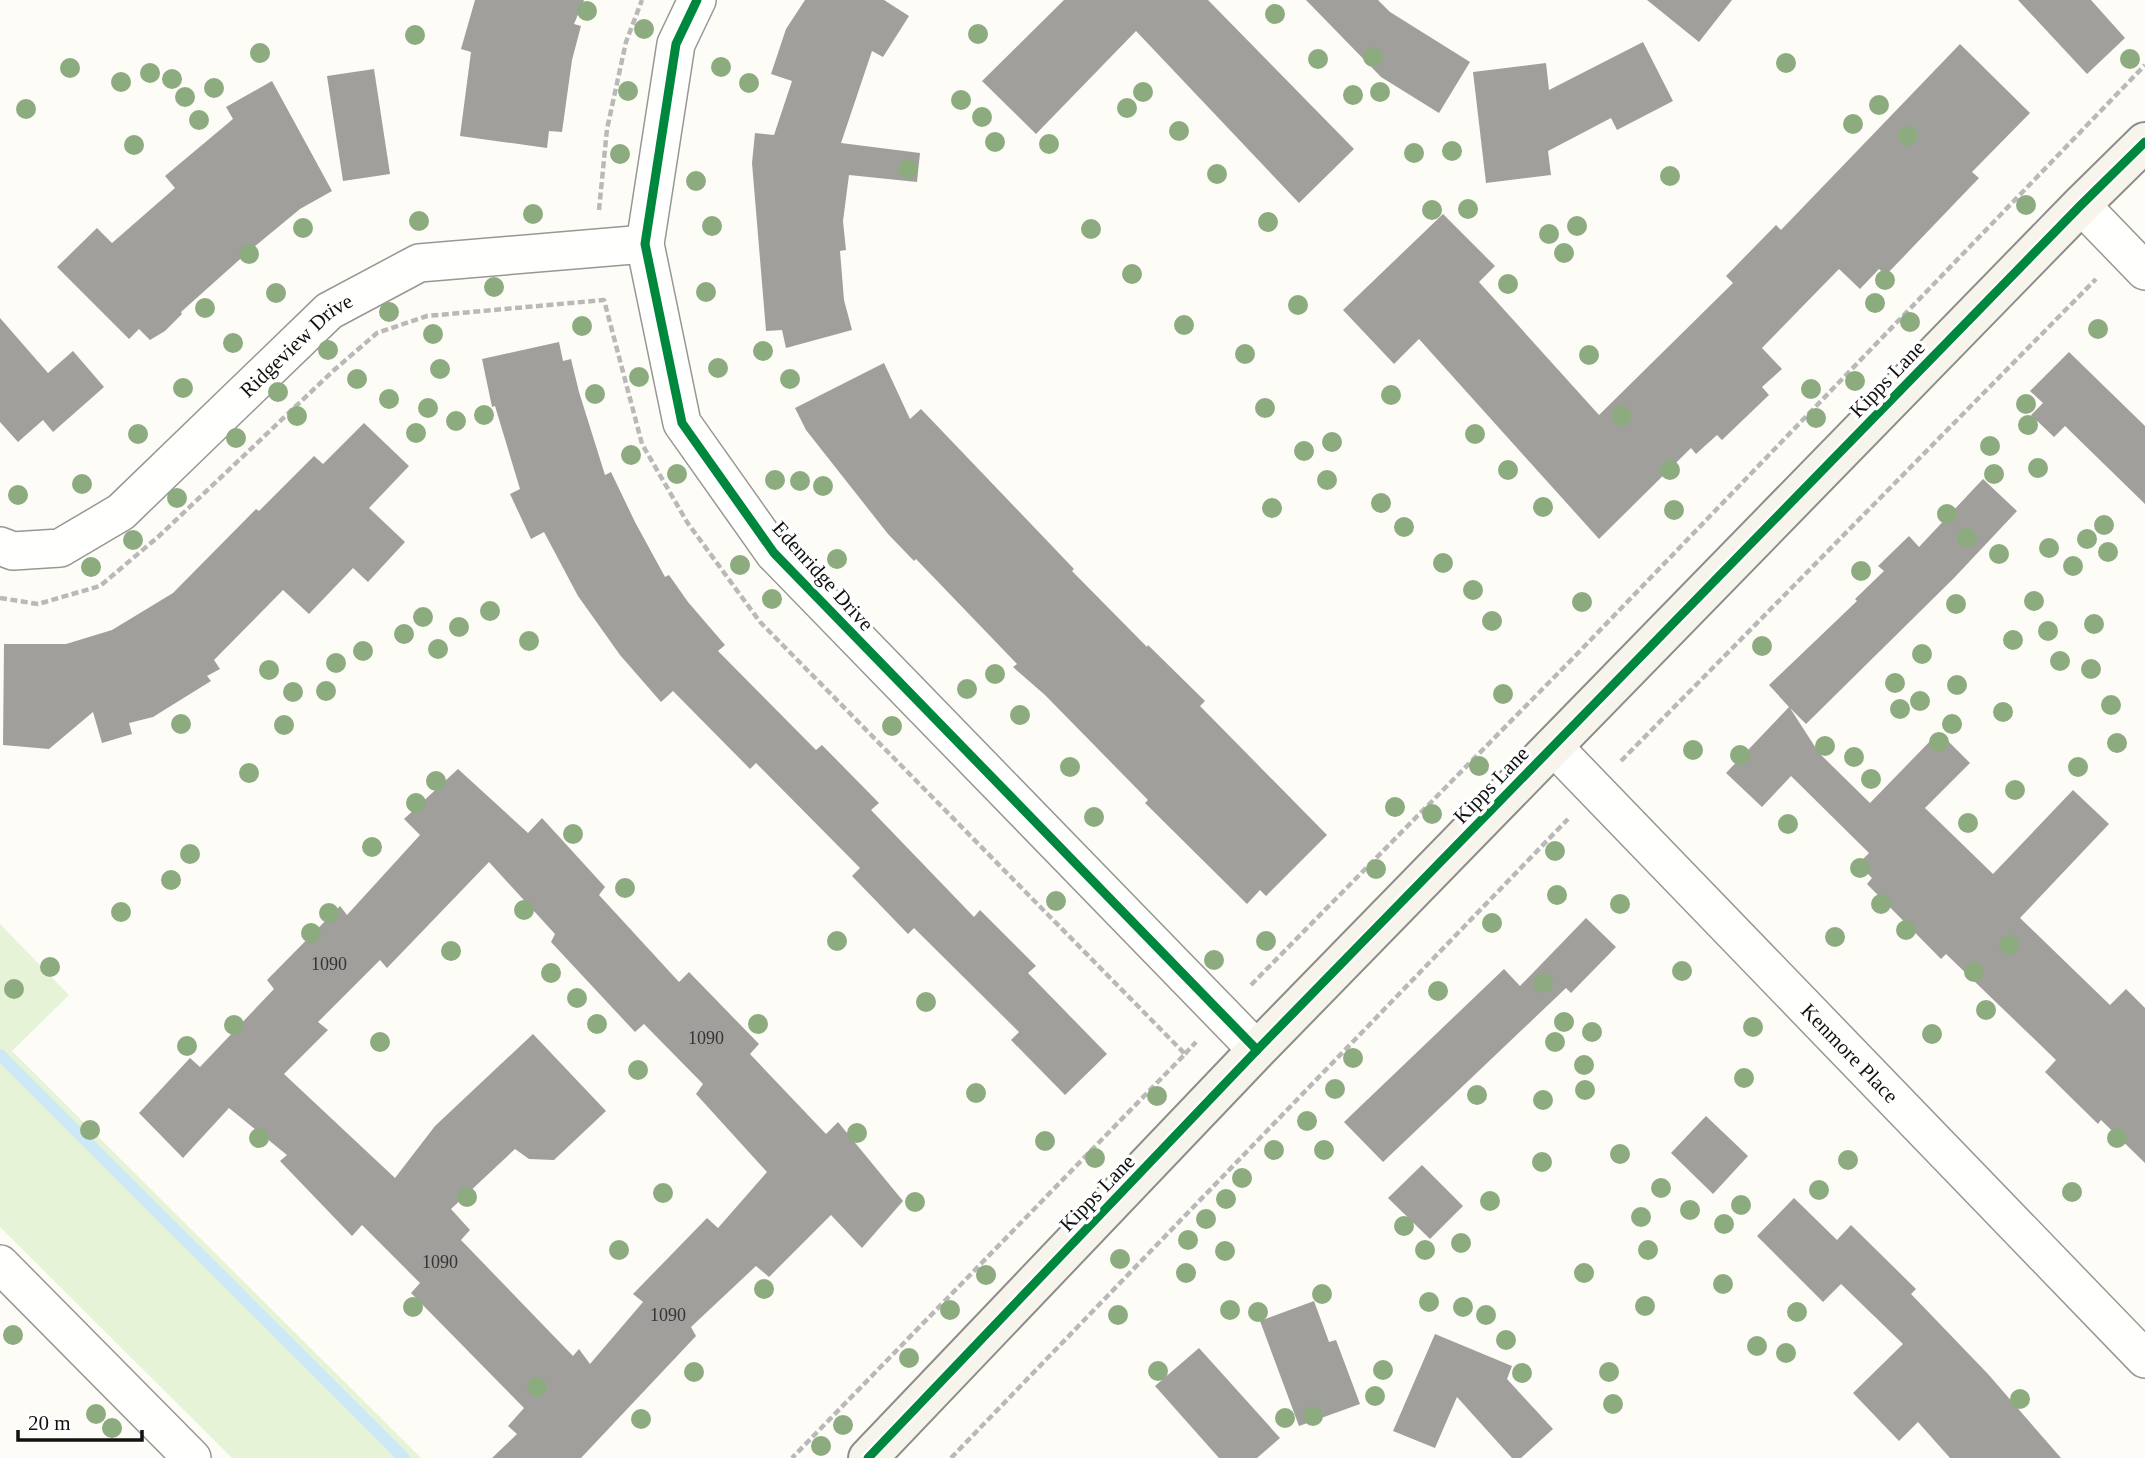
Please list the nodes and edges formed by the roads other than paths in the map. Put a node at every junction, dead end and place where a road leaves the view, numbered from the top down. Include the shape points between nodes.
1 (696, 0) edge
2 (2145, 142) edge
3 (2081, 205) junction
4 (645, 243) junction
5 (2134, 259) edge
6 (0, 546) edge
7 (1553, 746) junction
8 (1257, 1050) junction
9 (0, 1264) edge
10 (2145, 1359) edge
11 (191, 1458) edge
12 (868, 1458) edge

1 - 4 street, Edenridge Drive via 676,44
2 - 3 street, Kipps Lane
3 - 5 street
3 - 7 street, Kipps Lane
4 - 6 street, Ridgeview Drive via 419,263 329,311 121,512 60,548 13,551
4 - 8 street, Edenridge Drive via 682,423 774,553
7 - 8 street, Kipps Lane
7 - 10 street, Kenmore Place
8 - 12 street, Kipps Lane
9 - 11 street

